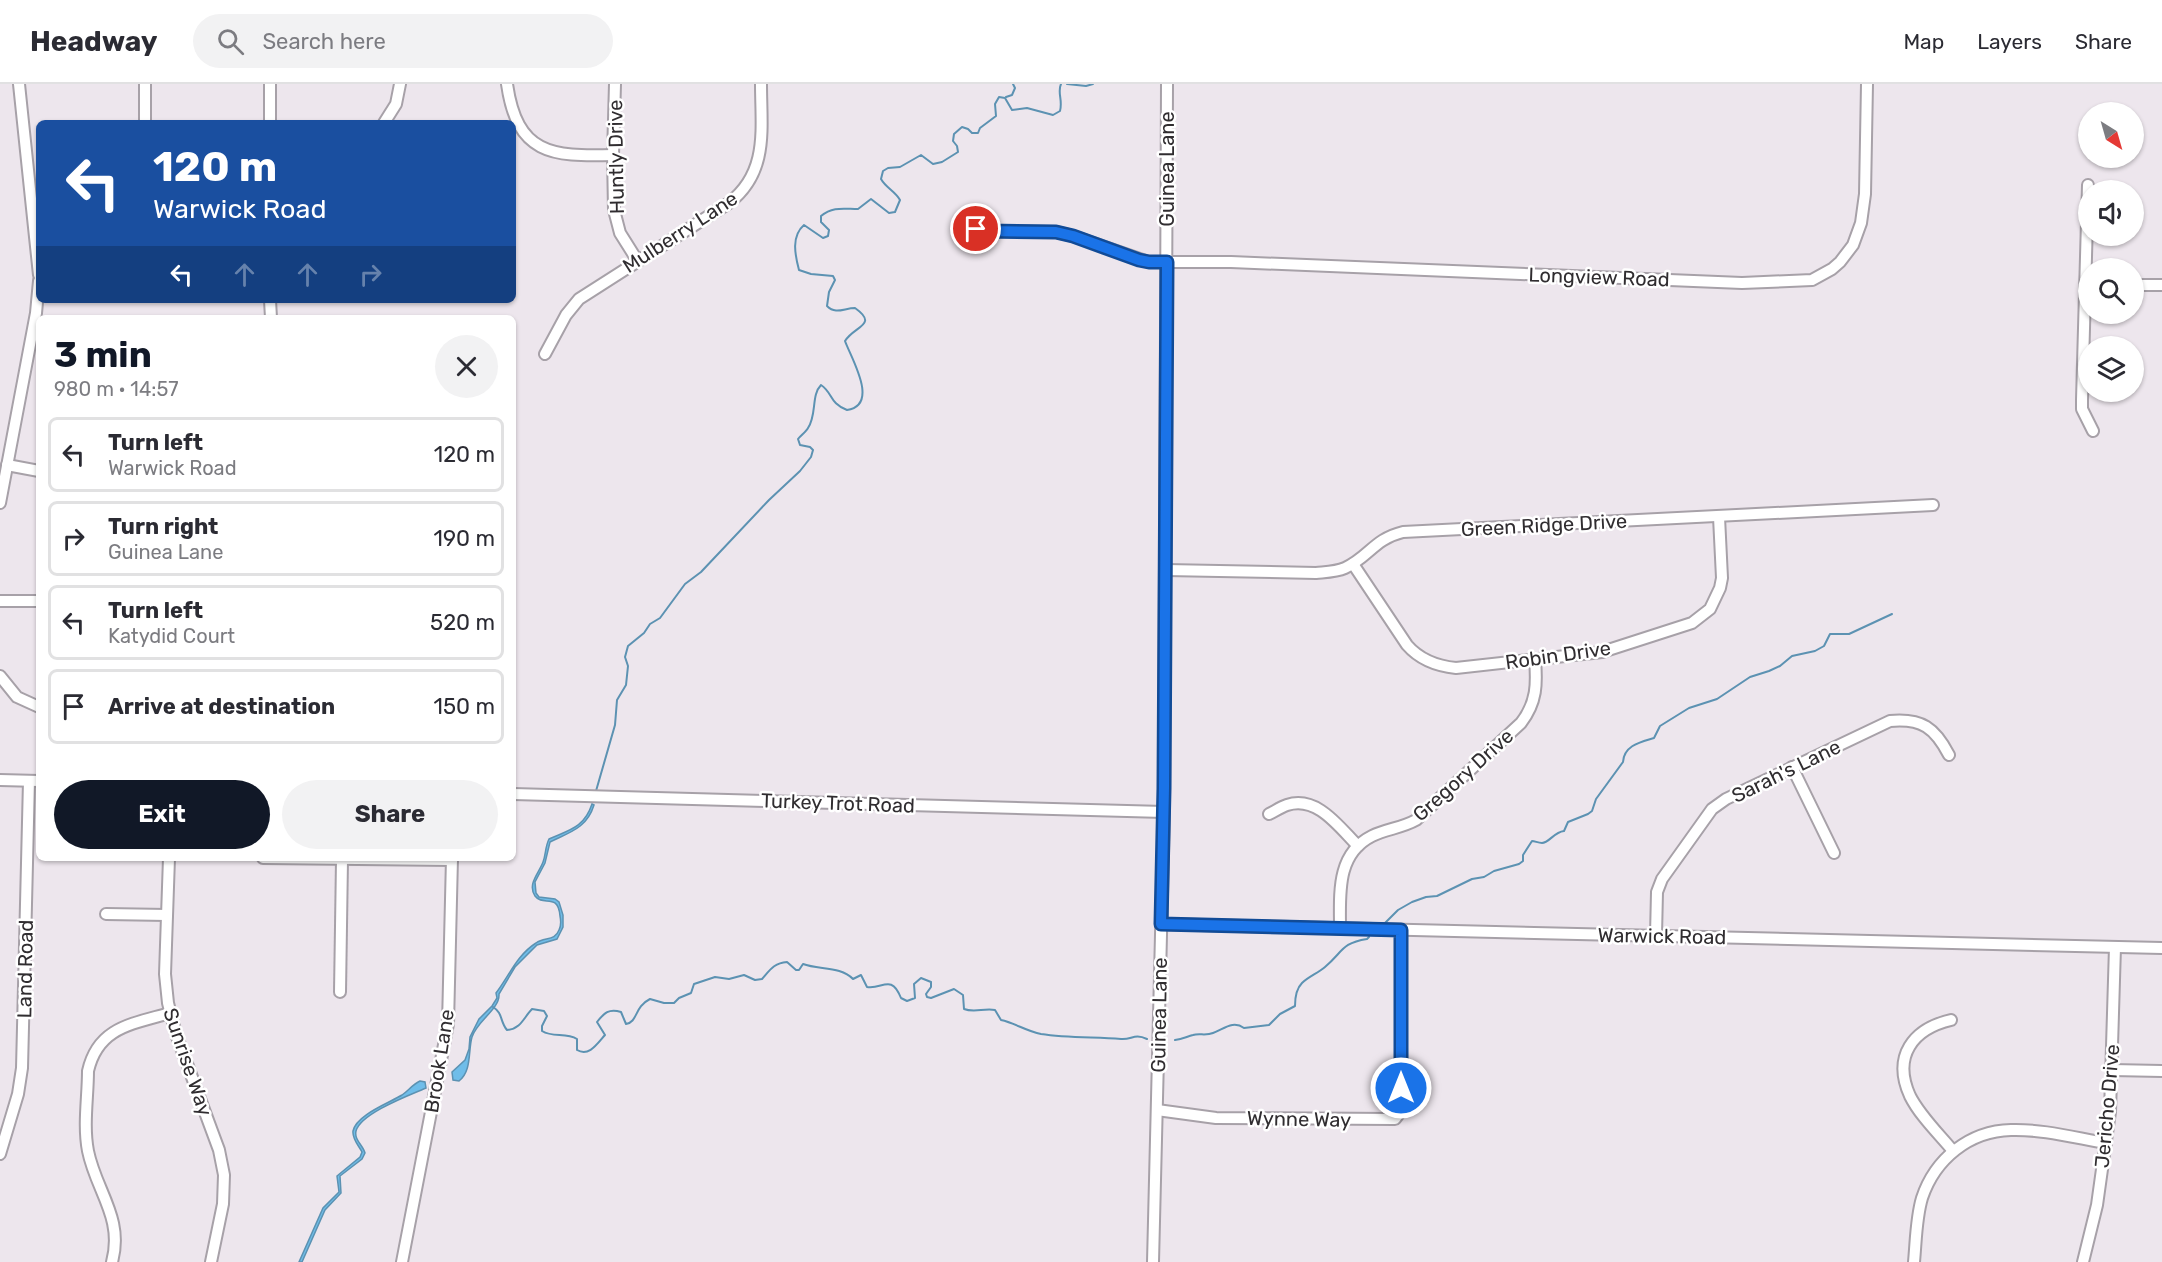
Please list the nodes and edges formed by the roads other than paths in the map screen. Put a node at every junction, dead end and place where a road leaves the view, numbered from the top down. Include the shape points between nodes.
1 (19, 84) edge
2 (145, 84) edge
3 (270, 84) edge
4 (400, 84) edge
5 (507, 84) edge
6 (615, 84) edge
7 (761, 84) edge
8 (1167, 84) edge
9 (1867, 84) edge
10 (145, 120) edge
11 (270, 120) edge
12 (386, 120) edge
13 (613, 155) junction
14 (968, 225) dead end
15 (36, 246) edge
16 (637, 261) junction
17 (1167, 262) junction
18 (2144, 285) edge
19 (2162, 285) edge
20 (37, 303) edge
21 (2085, 324) edge
22 (545, 354) dead end
23 (2093, 430) dead end
24 (7, 465) junction
25 (36, 470) edge
26 (0, 502) edge
27 (1933, 505) dead end
28 (1719, 517) junction
29 (1353, 564) junction
30 (1166, 570) junction
31 (0, 601) edge
32 (36, 601) edge
33 (1534, 659) junction
34 (0, 676) edge
35 (36, 706) edge
36 (1949, 755) dead end
37 (1791, 767) junction
38 (0, 780) edge
39 (34, 781) edge
40 (516, 794) edge
41 (1164, 812) junction
42 (1269, 814) dead end
43 (1358, 846) junction
44 (1834, 853) dead end
45 (169, 861) edge
46 (342, 861) edge
47 (452, 861) edge
48 (106, 914) dead end
49 (167, 915) junction
50 (1161, 924) junction
51 (1340, 928) junction
52 (1401, 930) junction
53 (1656, 936) junction
54 (2115, 947) junction
55 (2162, 948) edge
56 (340, 992) dead end
57 (170, 1013) junction
58 (1952, 1020) dead end
59 (2112, 1070) junction
60 (2162, 1071) edge
61 (1157, 1110) junction
62 (2106, 1143) junction
63 (1953, 1151) junction
64 (0, 1154) edge
65 (112, 1262) edge
66 (211, 1262) edge
67 (402, 1262) edge
68 (1153, 1262) edge
69 (1914, 1262) edge
70 (2083, 1262) edge

1 - 15 street
2 - 10 street
3 - 11 street
4 - 12 street via 396,104
5 - 13 street via 518,124 543,148 569,156
6 - 13 street, Huntly Drive
7 - 16 street, Mulberry Lane via 759,159 747,186 729,203
8 - 17 street, Guinea Lane
9 - 17 street, Longview Road via 1865,194 1858,235 1840,262 1812,280 1742,283
13 - 16 street, Huntly Drive via 615,220
14 - 17 street, Longview Road via 987,231 1056,232 1139,260
16 - 22 street, Mulberry Lane via 579,299
17 - 30 street, Guinea Lane
18 - 19 street
20 - 24 street
21 - 23 street via 2082,409
24 - 25 street
24 - 26 street
27 - 28 street, Green Ridge Drive
28 - 29 street, Green Ridge Drive via 1403,532 1381,540
28 - 33 street, Robin Drive via 1722,578 1716,600 1702,617 1685,627 1602,652
29 - 30 street, Green Ridge Drive via 1316,573
29 - 33 street, Robin Drive via 1407,645 1427,661 1456,668
30 - 41 street, Guinea Lane
31 - 32 street
33 - 43 street, Gregory Drive via 1535,695 1521,723 1416,820 1372,836
34 - 35 street via 17,697
36 - 37 street, Sarah's Lane via 1934,732 1920,723 1902,720 1885,723
37 - 44 street
37 - 53 street, Sarah's Lane via 1712,809 1662,879
38 - 39 street
39 - 64 street, Land Road via 22,1068
40 - 41 street, Turkey Trot Road
41 - 50 street, Guinea Lane
42 - 43 street via 1287,805 1311,806 1331,818
43 - 51 street via 1341,876
45 - 49 street, Sunrise Way
46 - 56 street
47 - 67 street, Brook Lane via 448,1024
48 - 49 street
49 - 57 street, Sunrise Way via 165,974
50 - 51 street, Warwick Road
50 - 61 street, Guinea Lane
51 - 52 street, Warwick Road
52 - 53 street, Warwick Road
52 - 61 street, Wynne Way via 1401,1111 1395,1119 1216,1118
53 - 54 street, Warwick Road
54 - 55 street, Warwick Road
54 - 59 street, Jericho Drive
57 - 65 street via 110,1033 95,1050 88,1071 86,1139 115,1228
57 - 66 street, Sunrise Way via 221,1158 223,1204
58 - 63 street via 1927,1028 1911,1042 1905,1076 1911,1097
59 - 60 street
59 - 62 street, Jericho Drive
61 - 68 street, Guinea Lane
62 - 63 street via 2013,1130 1986,1134
62 - 70 street, Jericho Drive
63 - 69 street via 1934,1173 1922,1199

